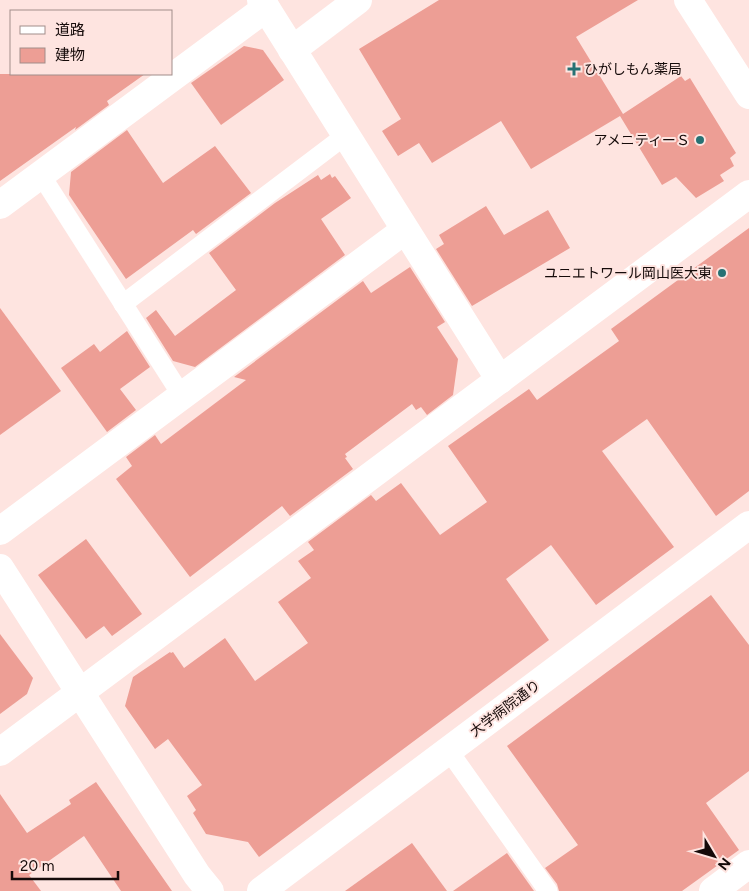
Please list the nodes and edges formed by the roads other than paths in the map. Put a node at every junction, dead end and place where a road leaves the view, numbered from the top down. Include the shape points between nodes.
1 (358, 0) edge
2 (696, 3) edge
3 (264, 4) edge
4 (292, 50) junction
5 (171, 75) edge
6 (172, 75) edge
7 (749, 95) edge
8 (346, 135) junction
9 (41, 175) junction
10 (749, 194) edge
11 (0, 205) edge
12 (406, 230) junction
13 (123, 304) junction
14 (500, 380) junction
15 (182, 396) junction
16 (749, 525) edge
17 (0, 531) edge
18 (0, 568) edge
19 (80, 693) junction
20 (449, 750) junction
21 (0, 752) edge
22 (749, 864) edge
23 (210, 891) edge
24 (262, 891) edge
25 (548, 891) edge
26 (713, 891) edge

1 - 4 street
2 - 7 street
3 - 4 street
3 - 6 street
4 - 8 street
5 - 9 street
8 - 12 street
8 - 13 lane
9 - 11 street
9 - 13 lane
10 - 14 street
12 - 14 street
12 - 15 street
13 - 15 lane
14 - 19 street
15 - 17 street
16 - 20 street, 大学病院通り
18 - 19 street
19 - 21 street
19 - 23 street
20 - 24 street, 大学病院通り
20 - 25 lane
22 - 26 street

